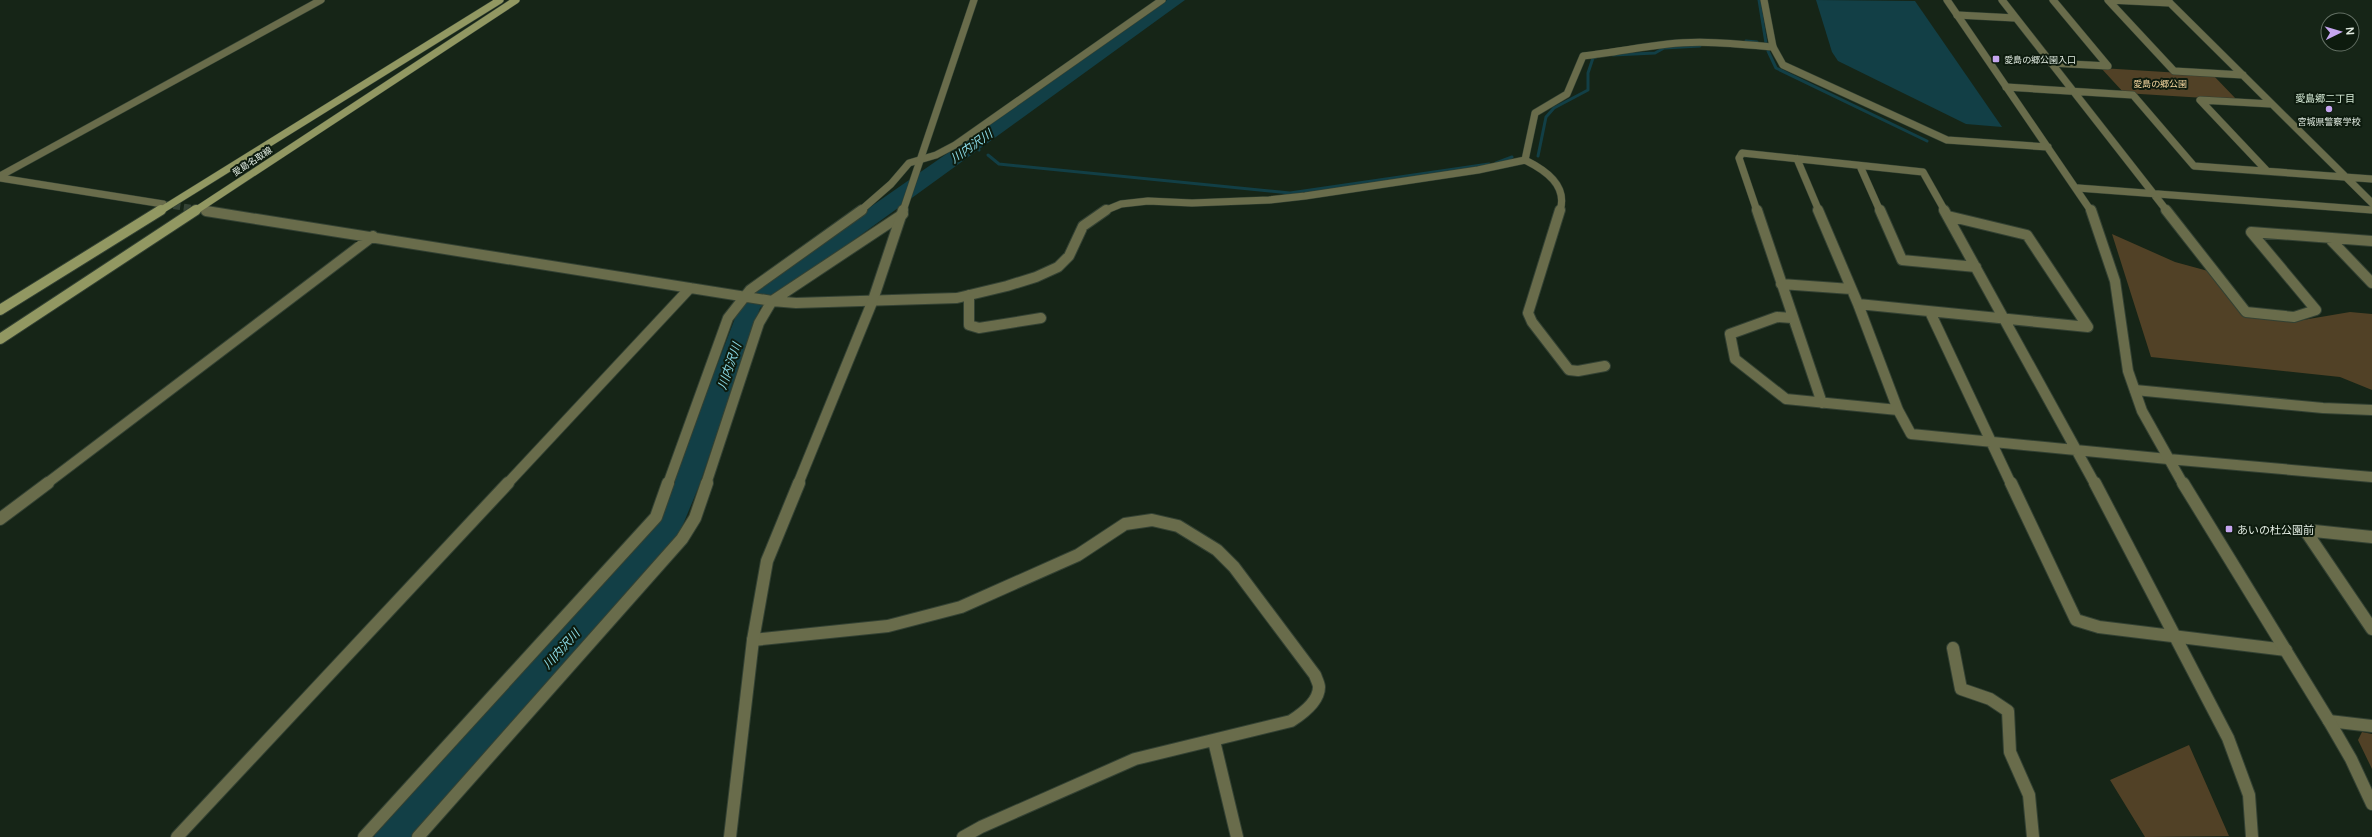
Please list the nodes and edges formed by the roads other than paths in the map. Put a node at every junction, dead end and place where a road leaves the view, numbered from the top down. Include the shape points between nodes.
1 (321, 0) edge
2 (500, 0) edge
3 (516, 0) edge
4 (974, 0) edge
5 (1162, 0) edge
6 (1764, 0) edge
7 (1947, 0) edge
8 (2002, 0) edge
9 (2053, 0) edge
10 (2109, 0) edge
11 (2168, 2) edge
12 (1957, 15) junction
13 (2015, 18) junction
14 (1773, 47) junction
15 (2051, 62) junction
16 (2243, 75) junction
17 (2006, 86) junction
18 (2072, 91) junction
19 (2271, 104) junction
20 (2048, 147) junction
21 (1797, 159) junction
22 (1525, 160) junction
23 (920, 163) junction
24 (1860, 166) junction
25 (2267, 171) junction
26 (2346, 176) junction
27 (0, 177) edge
28 (2372, 178) edge
29 (2078, 188) junction
30 (2153, 194) junction
31 (2372, 203) edge
32 (163, 204) tunnel mouth
33 (905, 209) junction
34 (2372, 210) edge
35 (206, 211) tunnel mouth
36 (1948, 216) junction
37 (373, 236) junction
38 (2329, 238) junction
39 (2372, 241) edge
40 (1976, 267) junction
41 (2372, 283) edge
42 (1781, 284) junction
43 (690, 288) junction
44 (1851, 289) junction
45 (969, 295) junction
46 (747, 296) junction
47 (873, 300) junction
48 (770, 301) junction
49 (1858, 304) junction
50 (0, 310) edge
51 (1930, 312) junction
52 (1042, 318) dead end
53 (1792, 318) junction
54 (2004, 319) junction
55 (0, 339) edge
56 (1605, 366) dead end
57 (2135, 390) junction
58 (1822, 403) junction
59 (1898, 410) junction
60 (2371, 412) edge
61 (1992, 442) junction
62 (2077, 449) junction
63 (2168, 459) junction
64 (2372, 477) edge
65 (0, 519) edge
66 (2372, 537) edge
67 (2372, 629) edge
68 (2177, 637) junction
69 (753, 640) junction
70 (1953, 648) dead end
71 (2286, 650) junction
72 (2329, 721) junction
73 (2372, 726) edge
74 (1214, 741) junction
75 (2372, 804) edge
76 (177, 837) edge
77 (364, 837) edge
78 (418, 837) edge
79 (730, 837) edge
80 (963, 837) edge
81 (1237, 837) edge
82 (2033, 837) edge
83 (2252, 837) edge

1 - 27 street
2 - 50 main road, 愛島名取線
3 - 55 main road, 愛島名取線
4 - 23 street
5 - 23 street via 955,145
6 - 14 street
7 - 12 street
8 - 13 street
9 - 15 street via 2108,66
10 - 11 street
10 - 16 street via 2174,70
11 - 16 street
12 - 13 street
12 - 17 street
13 - 15 street
14 - 20 street via 1783,65 1948,140
14 - 22 street via 1675,43 1583,56 1567,94 1534,113
15 - 18 street
16 - 19 street
17 - 18 street
17 - 20 street
18 - 25 street via 2133,95 2194,166
18 - 30 street
19 - 25 street via 2200,100
19 - 26 street
20 - 29 street
21 - 24 street
21 - 42 street via 1742,153 1739,158
21 - 44 street
22 - 45 street via 1478,170 1298,197 1121,204 1106,210 1083,226 1069,256 1050,272
22 - 56 street via 1550,174 1556,181 1561,197 1561,208 1528,313 1532,322 1569,370
23 - 33 street
23 - 46 street via 909,163 863,209
24 - 36 street via 1923,172
24 - 40 street via 1902,260
25 - 26 street
26 - 28 street
26 - 31 street
27 - 32 street
29 - 30 street
29 - 57 street via 2096,221 2114,281 2128,371
30 - 34 street
30 - 38 street via 2246,312 2294,317 2316,310 2251,232
33 - 47 street
33 - 48 street
35 - 37 street
36 - 40 street
36 - 54 street via 2027,235 2088,327
37 - 43 street
37 - 65 street
38 - 39 street
38 - 41 street
40 - 54 street
42 - 44 street
42 - 53 street
43 - 46 street
43 - 76 street
44 - 49 street
45 - 47 street via 957,298
45 - 52 street via 970,325 979,328
46 - 48 street
46 - 77 street via 728,318 656,517
47 - 48 street
47 - 69 street via 767,561
48 - 78 street via 758,323 695,518 682,539
49 - 51 street
49 - 59 street
51 - 54 street
51 - 61 street
53 - 58 street
53 - 58 street via 1777,317 1730,334 1735,359 1786,399
54 - 62 street
57 - 60 street
57 - 63 street via 2142,411
58 - 59 street
59 - 61 street via 1911,434
61 - 62 street
61 - 68 street via 2076,620 2099,627
62 - 63 street
62 - 68 street
63 - 64 street
63 - 71 street
66 - 67 street via 2305,530
68 - 71 street
68 - 83 street via 2217,714 2239,765 2249,795
69 - 74 street via 849,632 924,618 961,607 1064,561 1126,524 1152,520 1166,522 1199,537 1234,566 1315,675 1320,687 1306,712 1292,721
69 - 79 street
70 - 82 street via 1960,689 1990,699 2008,711 2010,752 2029,795
71 - 72 street
72 - 73 street
72 - 75 street via 2351,759
74 - 80 street via 1135,759
74 - 81 street

